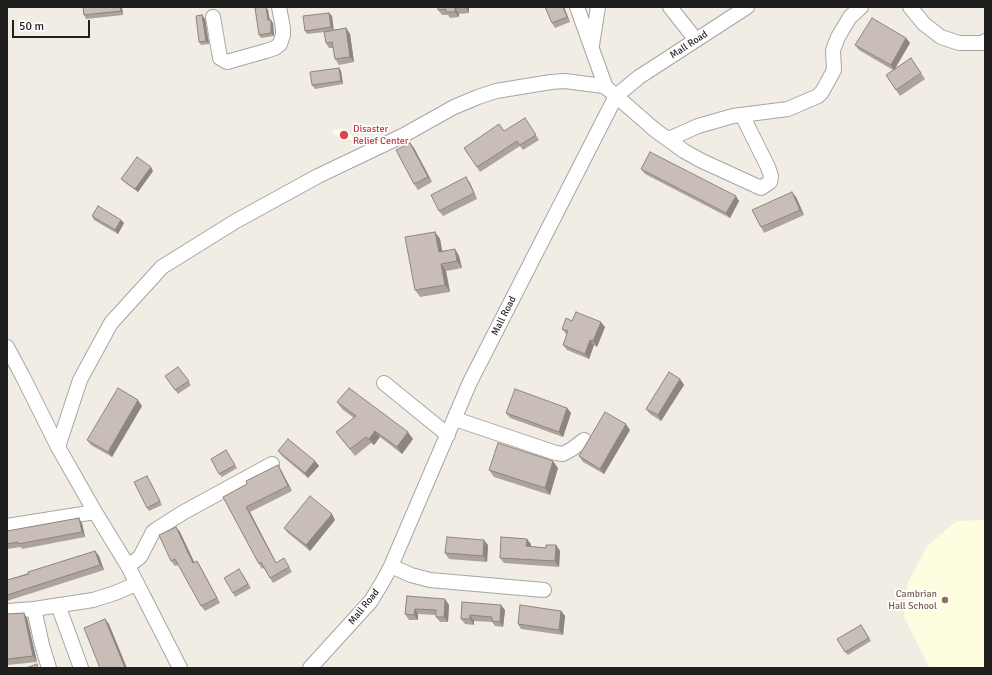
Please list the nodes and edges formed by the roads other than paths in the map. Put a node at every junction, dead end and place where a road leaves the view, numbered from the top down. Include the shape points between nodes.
1 (279, 7) edge
2 (577, 7) edge
3 (598, 7) edge
4 (670, 7) edge
5 (747, 7) edge
6 (861, 7) edge
7 (910, 7) edge
8 (213, 17) dead end
9 (696, 40) junction
10 (985, 41) edge
11 (592, 48) junction
12 (611, 92) junction
13 (742, 115) junction
14 (669, 139) junction
15 (7, 347) edge
16 (384, 384) dead end
17 (454, 419) junction
18 (448, 435) junction
19 (584, 440) dead end
20 (58, 447) junction
21 (272, 464) dead end
22 (95, 512) junction
23 (7, 526) edge
24 (128, 566) junction
25 (391, 566) junction
26 (136, 584) junction
27 (544, 590) dead end
28 (58, 605) junction
29 (34, 609) junction
30 (7, 611) edge
31 (49, 668) edge
32 (81, 668) edge
33 (180, 668) edge
34 (310, 668) edge

1 - 8 street via 283,28 280,44 266,52 227,62 220,58
2 - 11 street
3 - 11 street
4 - 9 street
5 - 9 street, Mall Road
6 - 13 street via 850,17 838,37 833,50 834,70 818,96 788,109
7 - 10 street via 924,24 941,37 959,43
9 - 12 street, Mall Road
11 - 12 street
12 - 14 street
12 - 17 street, Mall Road
12 - 20 street via 593,84 551,82 478,96 311,180 236,221 162,267 111,323 80,380
13 - 14 street via 698,126
13 - 14 street via 771,176 770,182 761,188 700,160
15 - 20 street
16 - 18 street
17 - 18 street, Mall Road
17 - 19 street via 556,453 563,454 572,450
18 - 25 street, Mall Road
20 - 22 street
21 - 24 street via 157,529 140,557
22 - 23 street
22 - 24 street
24 - 26 street
25 - 27 street via 430,580
25 - 34 street, Mall Road via 370,602
26 - 28 street via 93,600
26 - 33 street
28 - 29 street
28 - 32 street
29 - 30 street
29 - 31 street

